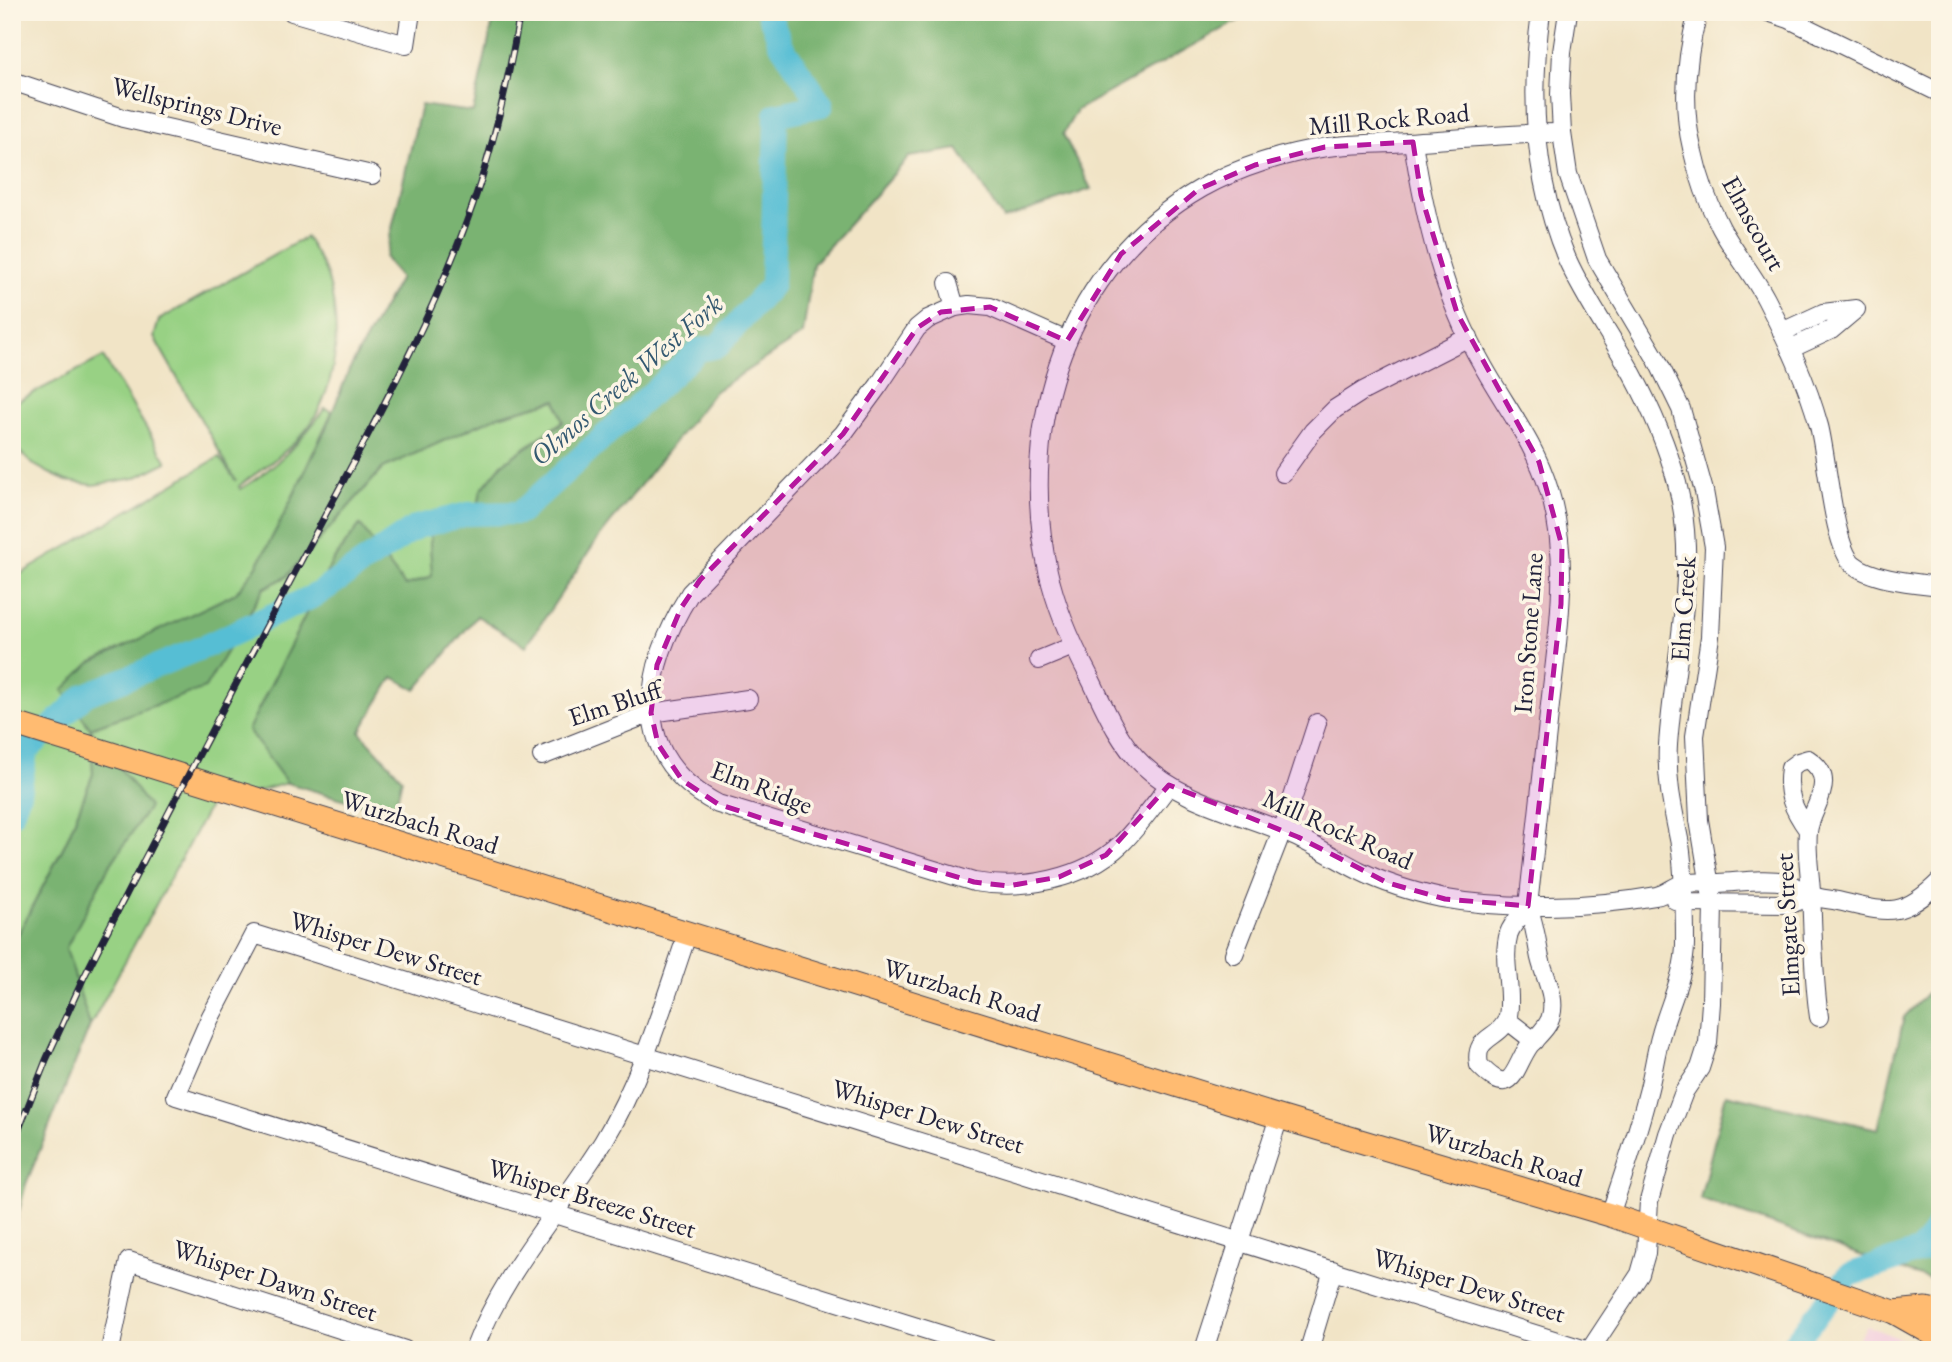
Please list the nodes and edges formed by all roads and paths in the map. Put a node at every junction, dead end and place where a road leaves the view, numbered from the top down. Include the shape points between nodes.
1 (292, 12) edge
2 (411, 12) edge
3 (1541, 12) edge
4 (1568, 12) edge
5 (1698, 12) edge
6 (1768, 12) edge
7 (12, 81) edge
8 (1940, 93) edge
9 (1536, 133) junction
10 (1562, 133) junction
11 (1413, 142) junction
12 (372, 175) dead end
13 (948, 283) dead end
14 (955, 307) junction
15 (1782, 332) junction
16 (1469, 337) junction
17 (1067, 341) junction
18 (1790, 349) junction
19 (1283, 473) dead end
20 (1940, 586) edge
21 (1073, 646) junction
22 (1039, 660) dead end
23 (748, 699) dead end
24 (651, 713) junction
25 (12, 723) edge
26 (1317, 723) dead end
27 (542, 756) dead end
28 (1169, 785) junction
29 (1808, 830) dead end
30 (1282, 831) junction
31 (1753, 881) junction
32 (1940, 881) edge
33 (1709, 883) junction
34 (1682, 884) junction
35 (1662, 895) junction
36 (1811, 896) junction
37 (1754, 902) junction
38 (1683, 903) junction
39 (1713, 904) junction
40 (1528, 906) junction
41 (687, 935) junction
42 (1234, 954) dead end
43 (1819, 1017) dead end
44 (1507, 1020) junction
45 (1534, 1041) junction
46 (646, 1056) junction
47 (176, 1097) joint
48 (1279, 1117) junction
49 (1633, 1143) junction
50 (1663, 1152) junction
51 (552, 1214) junction
52 (1610, 1215) junction
53 (1648, 1228) junction
54 (1238, 1240) junction
55 (1333, 1270) junction
56 (1894, 1312) junction
57 (1935, 1314) edge
58 (1940, 1338) edge
59 (110, 1350) edge
60 (405, 1350) edge
61 (474, 1350) edge
62 (991, 1350) edge
63 (1204, 1350) edge
64 (1309, 1350) edge
65 (1588, 1350) edge

1 - 2 street via 406,45
3 - 9 street, Elm Creek
4 - 10 street, Elm Creek via 1562,52
5 - 15 street, Elmscourt via 1685,86 1698,175 1722,229
6 - 8 street
7 - 12 street, Wellsprings Drive via 123,118
9 - 10 street, Mill Rock Road
9 - 11 street, Mill Rock Road
9 - 34 street, Elm Creek via 1553,220 1567,258 1651,410 1677,485 1686,535 1687,577 1667,766
10 - 33 street, Elm Creek via 1568,174 1597,259 1681,409 1704,491 1714,547 1714,596 1695,736 1699,820
11 - 16 street, Iron Stone Lane via 1436,252
11 - 17 street, Mill Rock Road via 1325,147 1255,164 1199,189 1121,254 1100,281
13 - 14 street
14 - 17 street, Elm Ridge via 990,307
14 - 24 street, Elm Ridge via 918,328 844,434 690,593 657,665
15 - 18 street, Elmscourt
15 - 18 street via 1823,313 1856,309 1832,330
16 - 19 street via 1335,409 1312,431
16 - 40 street, Iron Stone Lane via 1539,461 1562,546 1561,604
17 - 21 street, Mill Rock Road via 1046,407 1038,490 1048,573
18 - 20 street, Elmscourt via 1819,427 1840,543 1853,564 1884,578
21 - 22 street
21 - 28 street, Mill Rock Road via 1119,735 1142,764
23 - 24 street, Elm Bluff
24 - 27 street, Elm Bluff
24 - 28 street, Elm Ridge via 668,763 690,787 718,804 974,883 1025,885 1075,871 1119,845
25 - 41 main road, Wurzbach Road
26 - 30 street
28 - 30 street, Mill Rock Road via 1203,803
29 - 36 street, Elmgate Street
30 - 40 street, Mill Rock Road via 1360,871 1416,892
30 - 42 street
31 - 33 street, Mill Rock Road
31 - 36 street, Mill Rock Road via 1789,883
31 - 37 street
32 - 36 street, Mill Rock Road via 1910,906 1892,911
33 - 34 street, Mill Rock Road
33 - 39 street, Elm Creek
34 - 35 street, Mill Rock Road
34 - 38 street, Elm Creek
35 - 38 street, Mill Rock Road
35 - 40 street, Mill Rock Road
36 - 37 street, Mill Rock Road via 1791,904
36 - 43 street, Elmgate Street
37 - 39 street, Mill Rock Road
38 - 39 street, Mill Rock Road
38 - 49 street, Elm Creek via 1685,947
39 - 50 street, Elm Creek via 1708,1042
40 - 44 street via 1510,932
40 - 45 street via 1552,1016
41 - 46 street
41 - 48 main road, Wurzbach Road
44 - 45 street
44 - 45 street via 1479,1047 1479,1065 1488,1074 1507,1081 1516,1074
46 - 47 street, Whisper Dew Street via 254,934
46 - 51 street via 603,1142
46 - 54 street, Whisper Dew Street
47 - 51 street, Whisper Breeze Street
48 - 52 main road, Wurzbach Road
48 - 54 street
49 - 50 street
49 - 52 street, Elm Creek
50 - 53 street, Elm Creek via 1649,1201
51 - 61 street via 483,1325
51 - 62 street, Whisper Breeze Street
52 - 53 main road, Wurzbach Road
53 - 56 main road, Wurzbach Road
53 - 65 street, Elm Creek via 1640,1274
54 - 55 street, Whisper Dew Street
54 - 63 street
55 - 64 street
55 - 65 street, Whisper Dew Street
56 - 57 main road, Wurzbach Road
56 - 58 main road, Wurzbach Road
59 - 60 street, Whisper Dawn Street via 129,1261

